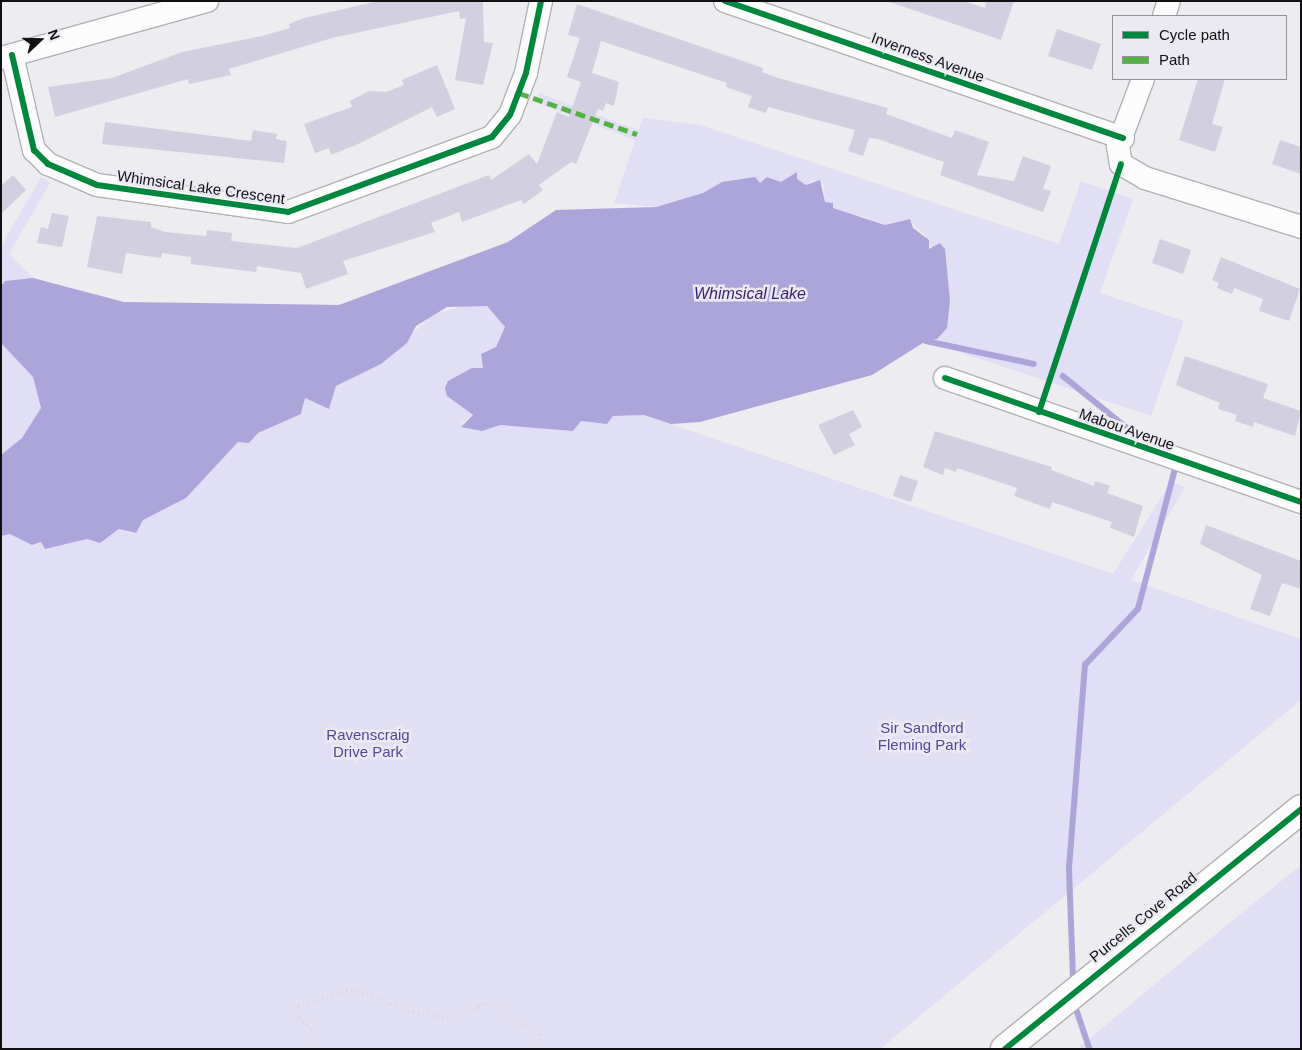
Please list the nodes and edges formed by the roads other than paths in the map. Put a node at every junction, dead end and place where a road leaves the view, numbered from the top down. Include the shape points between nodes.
1 (207, 1) edge
2 (541, 1) edge
3 (725, 1) edge
4 (1169, 1) edge
5 (1164, 15) edge
6 (6, 57) edge
7 (1143, 80) edge
8 (1123, 138) junction
9 (1301, 227) edge
10 (945, 378) dead end
11 (1301, 502) edge
12 (1301, 809) edge
13 (1005, 1049) edge

1 - 6 street
2 - 6 street, Whimsical Lake Crescent via 526,73 510,115 492,137 288,212 97,185 48,164 34,150
3 - 8 street, Inverness Avenue
4 - 5 street
7 - 8 street
8 - 9 street via 1118,146 1121,164 1145,178
10 - 11 street, Mabou Avenue
12 - 13 main road, Purcells Cove Road

